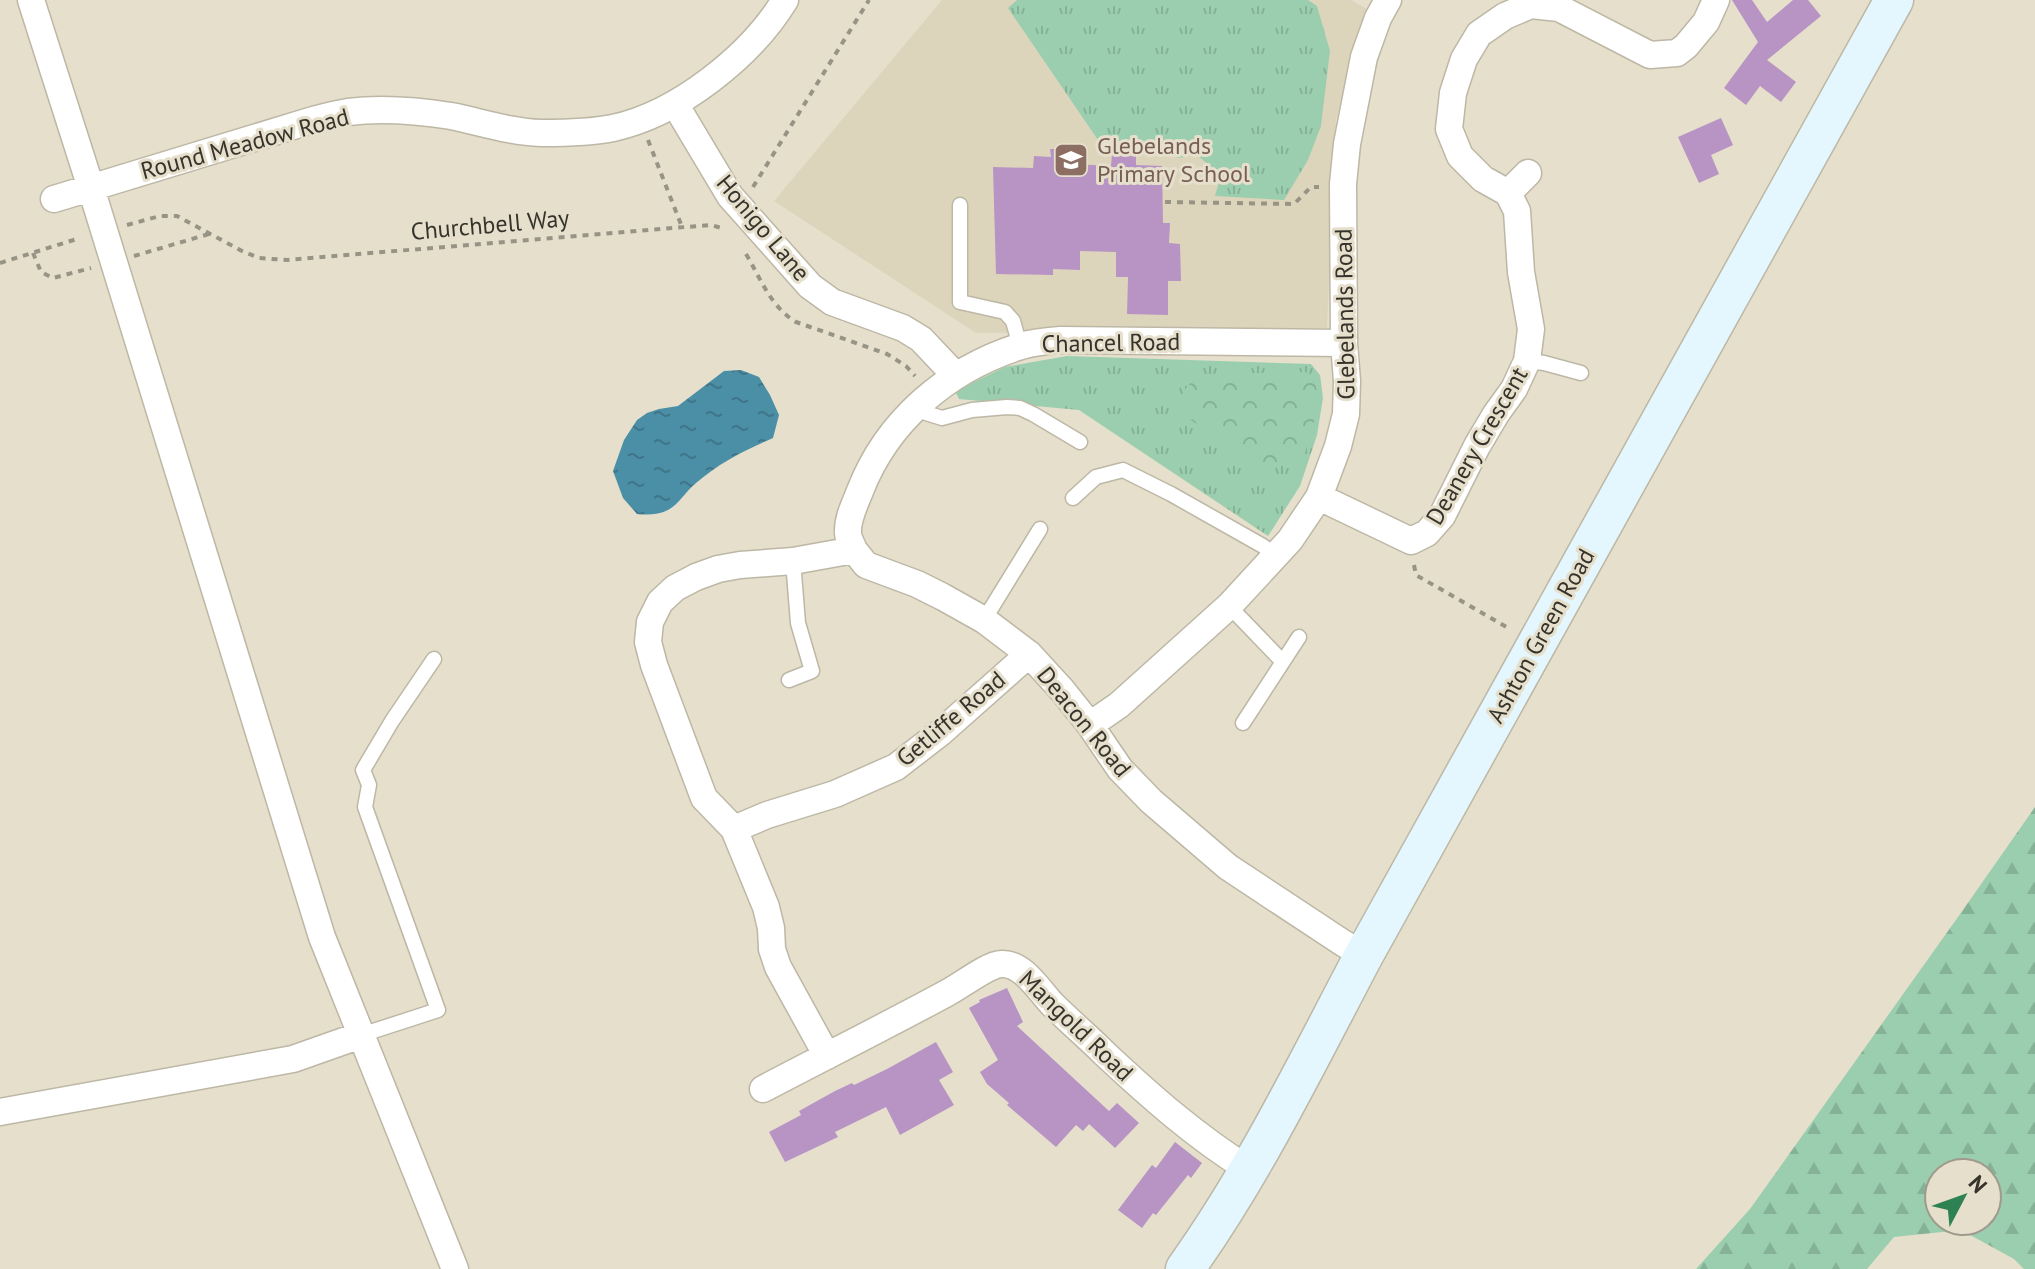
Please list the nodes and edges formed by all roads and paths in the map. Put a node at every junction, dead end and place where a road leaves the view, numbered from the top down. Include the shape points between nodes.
1 (31, 0) edge
2 (785, 0) edge
3 (869, 0) edge
4 (1388, 0) edge
5 (1716, 0) edge
6 (1894, 0) edge
7 (675, 104) junction
8 (639, 120) junction
9 (1528, 173) dead end
10 (1343, 184) junction
11 (91, 188) junction
12 (1508, 193) junction
13 (54, 199) dead end
14 (1165, 202) dead end
15 (960, 205) dead end
16 (740, 207) junction
17 (682, 227) junction
18 (104, 230) junction
19 (732, 236) dead end
20 (743, 249) dead end
21 (0, 263) edge
22 (1344, 343) junction
23 (1020, 346) junction
24 (1527, 361) junction
25 (1581, 373) dead end
26 (956, 376) junction
27 (923, 399) junction
28 (1080, 442) dead end
29 (1319, 497) junction
30 (1073, 498) dead end
31 (1040, 529) dead end
32 (1411, 541) junction
33 (854, 550) junction
34 (1276, 557) junction
35 (793, 561) junction
36 (1229, 606) junction
37 (984, 620) junction
38 (1299, 637) dead end
39 (1537, 644) junction
40 (1029, 654) junction
41 (434, 659) dead end
42 (1282, 661) junction
43 (789, 680) dead end
44 (1243, 723) dead end
45 (1090, 725) junction
46 (734, 829) junction
47 (1364, 955) junction
48 (361, 1035) junction
49 (827, 1056) junction
50 (763, 1089) dead end
51 (0, 1112) edge
52 (1248, 1169) junction
53 (455, 1269) edge
54 (1185, 1269) edge

1 - 11 street
2 - 7 street, Round Meadow Road via 746,49
3 - 16 path
4 - 10 street, Glebelands Road via 1364,57
5 - 12 street via 1686,46 1681,64 1650,55 1559,8 1531,5 1479,34 1453,93 1449,129 1460,156 1483,179
6 - 39 street, Ashton Green Road
7 - 8 street, Round Meadow Road
7 - 16 street, Honigo Lane
8 - 11 street, Round Meadow Road via 613,128 539,133 450,116 349,112
8 - 17 path
9 - 12 street
10 - 14 path via 1311,187 1294,204
10 - 22 street, Glebelands Road
11 - 13 street, Round Meadow Road
11 - 18 street
12 - 24 street, Deanery Crescent via 1517,211 1531,329
15 - 23 lane via 960,302 1005,312
16 - 26 street, Honigo Lane via 810,286 832,302 921,339
17 - 18 path, Churchbell Way via 287,260 259,258 177,216
17 - 19 path, Churchbell Way via 711,225
18 - 21 path, Churchbell Way
18 - 48 street via 322,937
20 - 27 path via 788,317 896,359 906,366
22 - 23 street, Chancel Road via 1061,340
22 - 29 street, Glebelands Road via 1346,414
23 - 26 street, Chancel Road
24 - 25 lane
24 - 32 street, Deanery Crescent via 1442,516
26 - 27 street, Chancel Road
27 - 28 lane via 926,413 942,418 972,410 1020,408
27 - 33 street, Chancel Road via 869,468 850,519
29 - 32 street, Deanery Crescent
29 - 34 street, Glebelands Road
30 - 34 lane via 1096,477 1123,470
31 - 37 lane
32 - 39 path via 1416,575
33 - 35 street
33 - 37 street, Deacon Road via 866,565 917,584
34 - 36 street, Glebelands Road
35 - 43 lane via 798,623 812,671
35 - 46 street via 740,565 696,577 660,602 650,622 654,665 704,798
36 - 42 lane
36 - 45 street, Glebelands Road
37 - 40 street, Deacon Road
38 - 42 lane
39 - 47 street, Ashton Green Road
40 - 45 street, Deacon Road
40 - 46 street, Getliffe Road via 896,767
41 - 48 lane via 363,770 369,785 365,807 438,1010
42 - 44 lane
45 - 47 street, Deacon Road via 1120,769 1151,801 1228,867
46 - 49 street via 766,907 778,967
47 - 52 street, Ashton Green Road
48 - 51 street via 293,1059
48 - 53 street
49 - 50 street, Mangold Road
49 - 52 street, Mangold Road via 990,967 1011,965 1156,1101
52 - 54 street, Ashton Green Road

